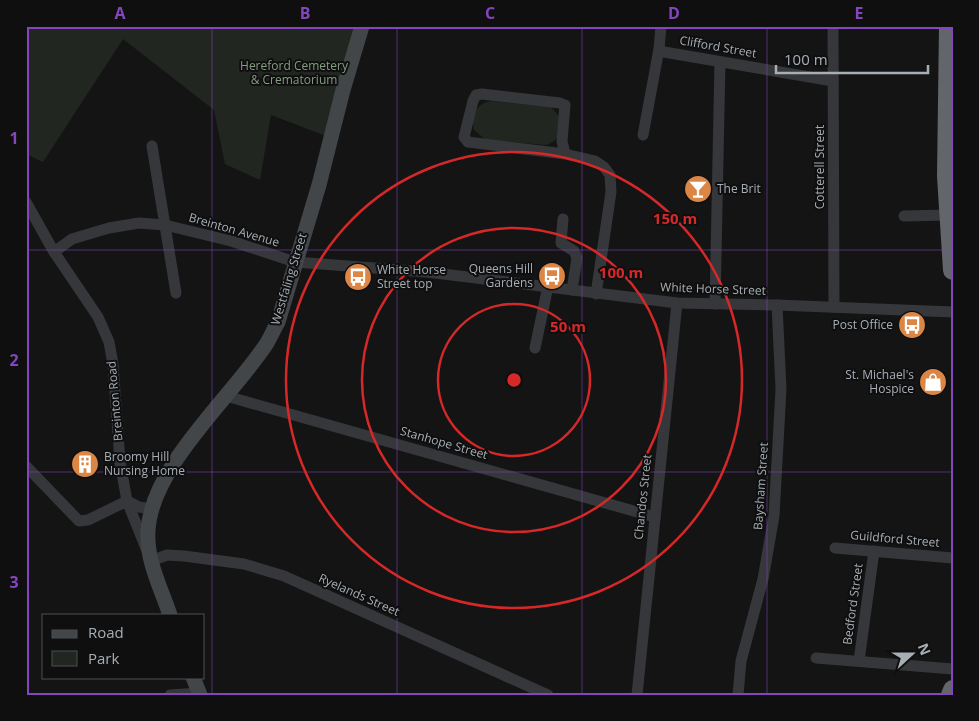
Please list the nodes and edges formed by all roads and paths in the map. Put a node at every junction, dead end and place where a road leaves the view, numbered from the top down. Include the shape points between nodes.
1 (362, 26) edge
2 (660, 26) edge
3 (833, 26) edge
4 (949, 26) edge
5 (659, 49) junction
6 (951, 56) edge
7 (720, 62) junction
8 (834, 81) junction
9 (643, 135) dead end
10 (152, 146) dead end
11 (565, 154) junction
12 (26, 202) edge
13 (948, 215) junction
14 (904, 216) dead end
15 (563, 219) dead end
16 (165, 225) junction
17 (54, 252) junction
18 (295, 262) junction
19 (953, 268) edge
20 (548, 286) junction
21 (572, 290) junction
22 (176, 293) dead end
23 (596, 294) junction
24 (677, 303) junction
25 (715, 304) junction
26 (777, 305) junction
27 (834, 307) junction
28 (953, 312) edge
29 (536, 348) dead end
30 (226, 396) junction
31 (26, 466) edge
32 (127, 501) junction
33 (151, 509) junction
34 (655, 517) junction
35 (835, 548) dead end
36 (874, 551) junction
37 (953, 558) edge
38 (151, 561) junction
39 (170, 614) edge
40 (816, 658) dead end
41 (859, 661) junction
42 (953, 669) edge
43 (194, 678) edge
44 (953, 690) edge
45 (200, 694) edge
46 (170, 695) edge
47 (548, 695) edge
48 (637, 695) edge
49 (738, 695) edge
50 (951, 695) edge

1 - 18 street, Westfaling Street
2 - 5 street
3 - 8 street, Cotterell Street
4 - 6 highway
5 - 7 street, Clifford Street
5 - 9 street
6 - 13 highway
7 - 8 street, Clifford Street
7 - 25 street
8 - 27 street, Cotterell Street
10 - 16 street
11 - 11 street via 468,142 464,137 476,95 566,105 562,141
11 - 23 street via 595,161 610,175 611,192
12 - 17 street, Breinton Road
13 - 14 street
13 - 19 highway
15 - 21 street via 561,243 574,251 577,258
16 - 17 street, Breinton Avenue via 140,223 109,228 72,239
16 - 18 street, Breinton Avenue via 231,241
16 - 22 street
17 - 32 street, Breinton Road via 98,317 109,342 120,462
18 - 20 street, White Horse Street via 427,272
18 - 30 street, Westfaling Street via 278,322 268,342
20 - 21 street, White Horse Street
20 - 29 street
21 - 23 street, White Horse Street
23 - 24 street, White Horse Street
24 - 25 street, White Horse Street
24 - 34 street, Chandos Street
25 - 26 street, White Horse Street
26 - 27 street, White Horse Street
26 - 49 street, Baysham Street via 781,389 774,516 763,579 739,671
27 - 28 street, White Horse Street
30 - 33 street, Westfaling Street via 180,454
30 - 34 street, Stanhope Street
31 - 32 street via 79,521 88,520
32 - 33 street
32 - 38 street, Breinton Road
33 - 38 street, Westfaling Street via 148,532
34 - 48 street, Chandos Street
35 - 36 street, Guildford Street
36 - 37 street, Guildford Street
36 - 41 street, Bedford Street
38 - 39 street, Breinton Road
38 - 47 street, Ryelands Street via 167,556 184,556 244,564 284,576
40 - 41 street
41 - 42 street
43 - 45 street
44 - 50 highway
45 - 46 street

